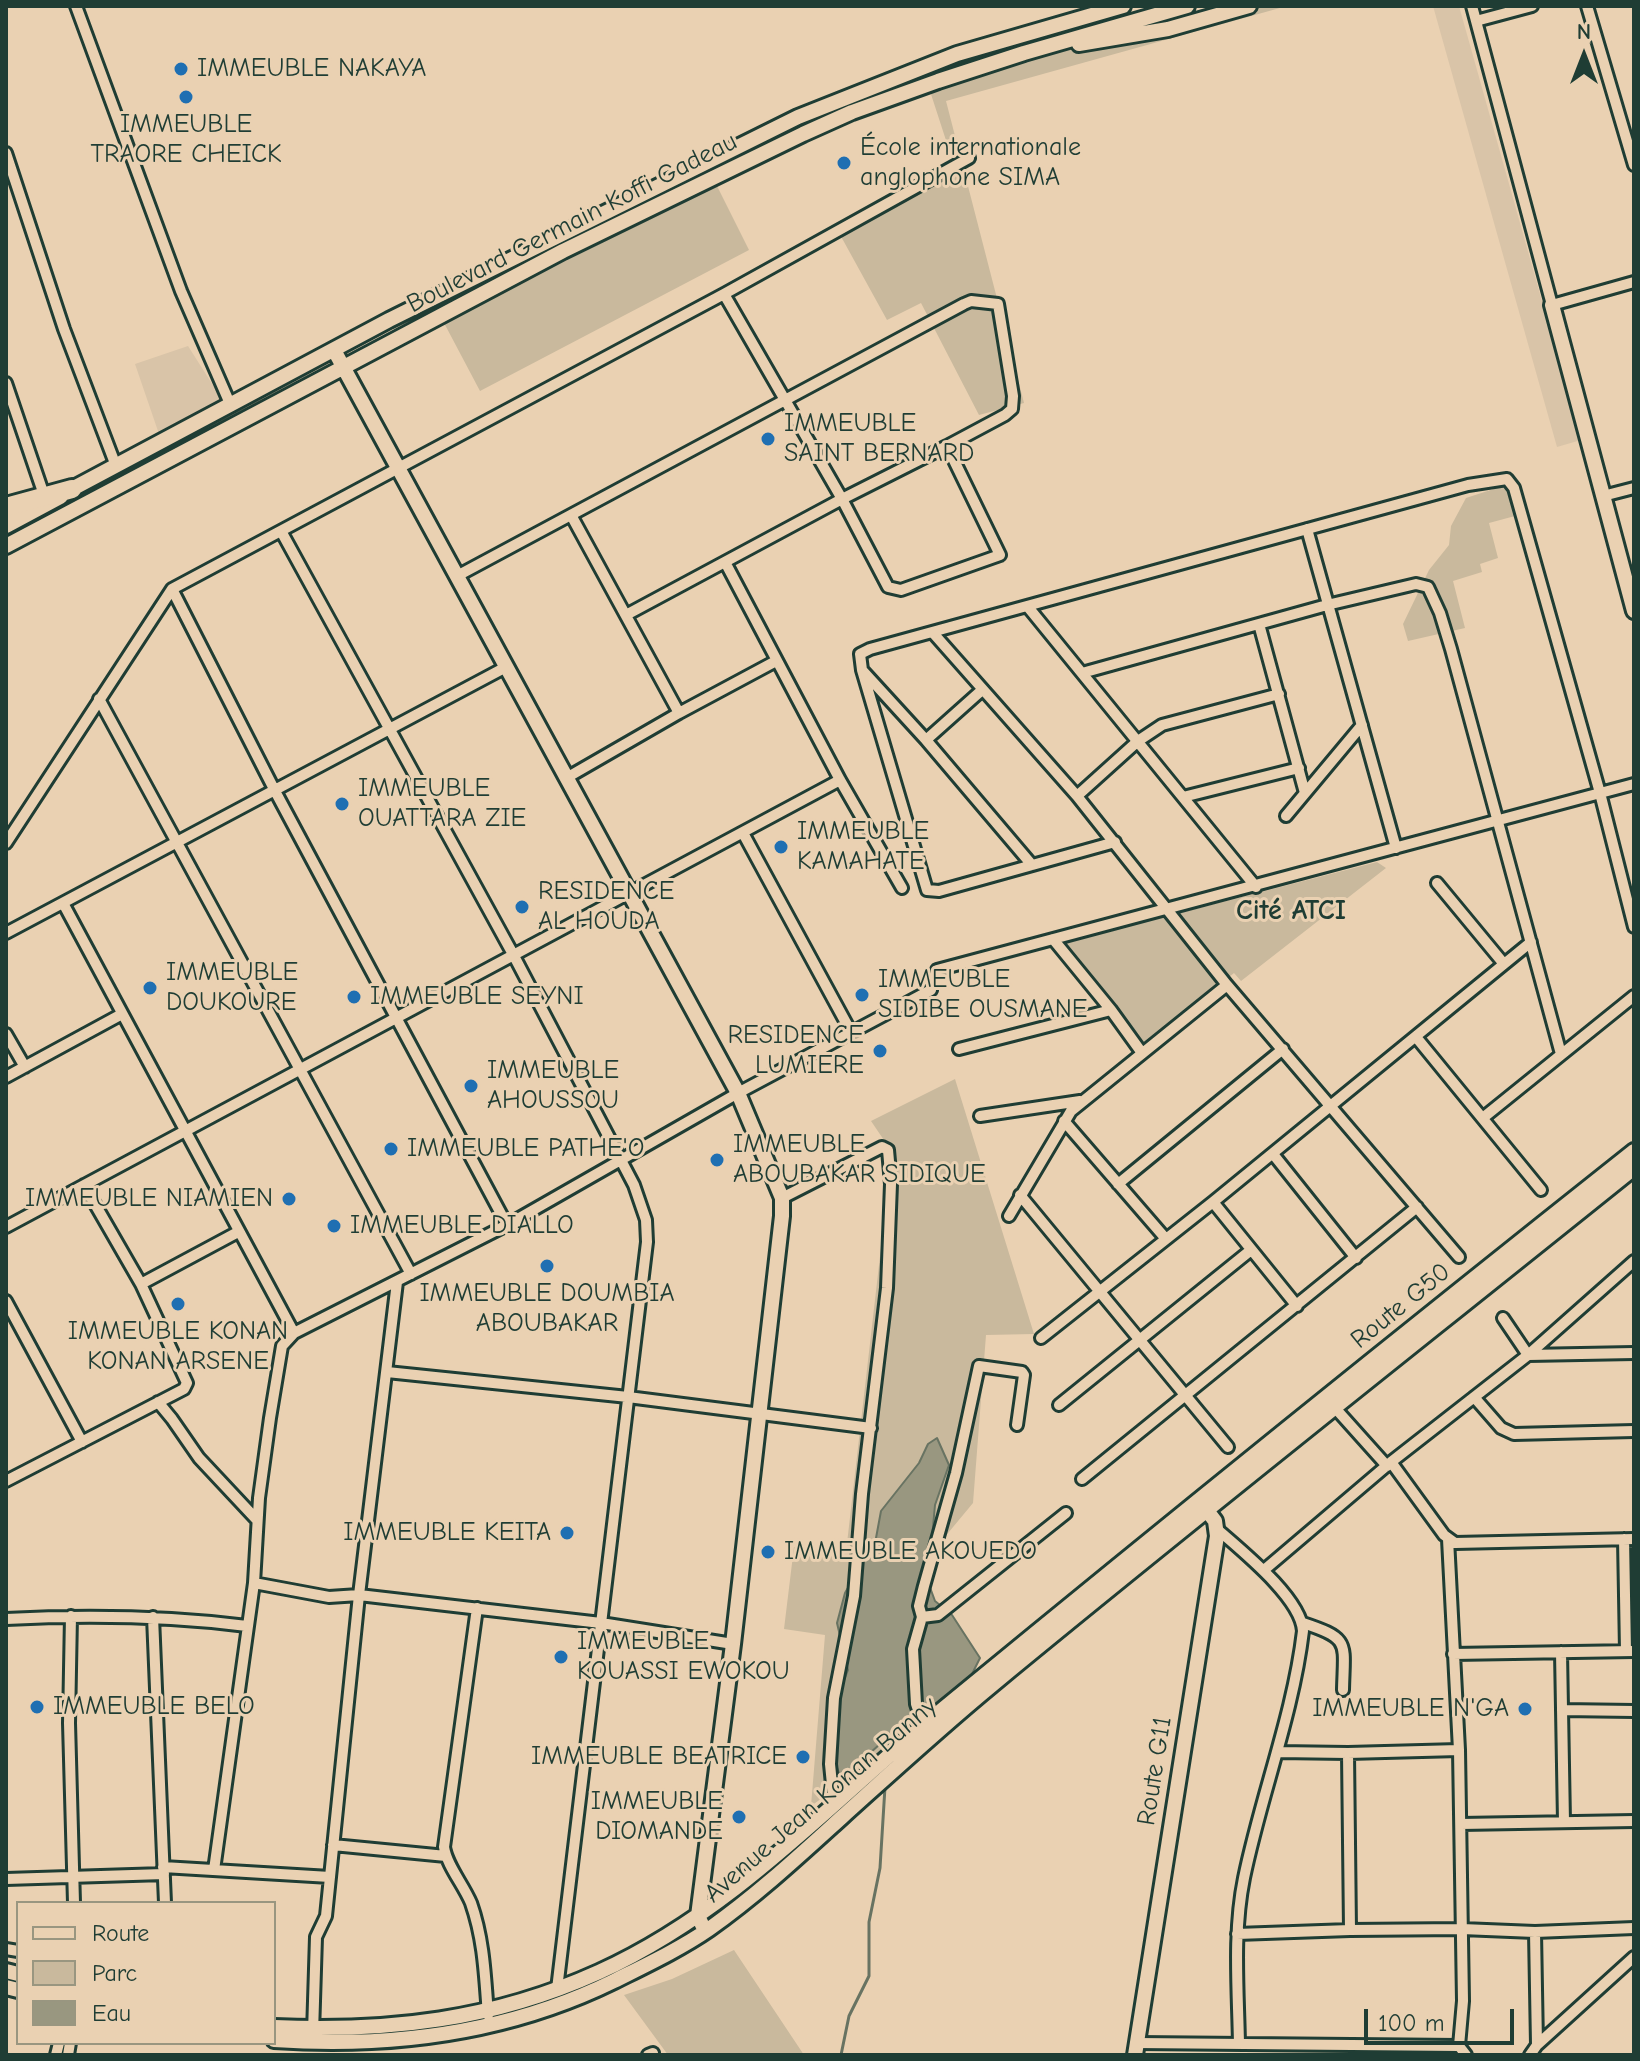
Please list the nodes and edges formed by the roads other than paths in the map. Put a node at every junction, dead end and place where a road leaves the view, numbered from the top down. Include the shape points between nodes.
1 (76, 6) edge
2 (1084, 6) edge
3 (1123, 6) edge
4 (1187, 6) edge
5 (1249, 6) edge
6 (1472, 6) edge
7 (1532, 6) edge
8 (1587, 6) edge
9 (1476, 21) junction
10 (1018, 35) junction
11 (1024, 53) junction
12 (6, 153) edge
13 (969, 158) dead end
14 (1634, 165) edge
15 (1634, 282) edge
16 (724, 294) junction
17 (1552, 305) junction
18 (334, 350) junction
19 (343, 366) junction
20 (6, 383) edge
21 (785, 400) junction
22 (231, 406) junction
23 (947, 446) junction
24 (116, 466) junction
25 (398, 468) junction
26 (1634, 488) edge
27 (72, 489) joint
28 (1603, 496) junction
29 (842, 499) junction
30 (46, 500) junction
31 (6, 507) edge
32 (571, 515) junction
33 (6, 525) edge
34 (1307, 529) junction
35 (281, 531) junction
36 (6, 546) edge
37 (725, 562) junction
38 (457, 576) junction
39 (172, 589) junction
40 (1327, 605) junction
41 (1028, 607) junction
42 (1634, 611) edge
43 (626, 615) junction
44 (1259, 624) junction
45 (934, 634) junction
46 (776, 661) junction
47 (506, 667) junction
48 (862, 670) junction
49 (1082, 673) junction
50 (982, 690) junction
51 (1279, 694) junction
52 (99, 699) junction
53 (679, 713) junction
54 (1362, 725) junction
55 (390, 729) junction
56 (926, 740) junction
57 (1138, 741) junction
58 (1299, 768) junction
59 (568, 777) junction
60 (840, 780) junction
61 (1634, 784) edge
62 (275, 791) junction
63 (1305, 793) junction
64 (1600, 793) junction
65 (1077, 796) junction
66 (1183, 797) junction
67 (1286, 816) dead end
68 (1498, 820) junction
69 (743, 833) junction
70 (1115, 842) junction
71 (6, 843) edge
72 (178, 843) junction
73 (1396, 848) junction
74 (1032, 865) junction
75 (1437, 883) dead end
76 (1256, 887) junction
77 (902, 888) dead end
78 (628, 894) junction
79 (63, 903) junction
80 (1168, 909) junction
81 (1634, 927) edge
82 (6, 933) edge
83 (1053, 939) junction
84 (1531, 942) junction
85 (514, 956) junction
86 (1504, 964) junction
87 (937, 970) dead end
88 (1227, 985) junction
89 (931, 990) dead end
90 (1634, 996) edge
91 (1111, 1010) junction
92 (122, 1014) junction
93 (399, 1018) junction
94 (851, 1032) junction
95 (6, 1034) edge
96 (1416, 1037) junction
97 (959, 1049) dead end
98 (1283, 1049) junction
99 (1142, 1053) junction
100 (1561, 1054) junction
101 (25, 1067) junction
102 (300, 1069) junction
103 (6, 1077) edge
104 (738, 1093) junction
105 (1080, 1101) junction
106 (1331, 1105) junction
107 (980, 1116) dead end
108 (1484, 1117) junction
109 (1064, 1121) junction
110 (186, 1130) junction
111 (1634, 1151) edge
112 (1273, 1154) junction
113 (620, 1160) junction
114 (1634, 1168) edge
115 (1118, 1184) junction
116 (84, 1185) junction
117 (1541, 1190) dead end
118 (1020, 1195) junction
119 (782, 1198) junction
120 (1213, 1202) junction
121 (1417, 1207) junction
122 (1009, 1216) dead end
123 (507, 1225) junction
124 (6, 1227) edge
125 (238, 1232) junction
126 (1166, 1239) junction
127 (1251, 1250) junction
128 (1459, 1257) dead end
129 (1356, 1258) junction
130 (1634, 1261) edge
131 (411, 1274) junction
132 (397, 1282) junction
133 (141, 1284) junction
134 (1100, 1290) junction
135 (6, 1301) edge
136 (1297, 1306) junction
137 (1503, 1318) dead end
138 (294, 1333) junction
139 (1041, 1338) dead end
140 (1139, 1340) junction
141 (1634, 1353) edge
142 (1528, 1355) junction
143 (387, 1372) junction
144 (1185, 1396) junction
145 (628, 1397) junction
146 (1474, 1397) junction
147 (158, 1402) junction
148 (1059, 1405) dead end
149 (1336, 1409) junction
150 (760, 1415) junction
151 (1017, 1425) dead end
152 (871, 1428) junction
153 (1634, 1431) edge
154 (82, 1442) junction
155 (1228, 1447) dead end
156 (1389, 1464) junction
157 (1082, 1479) dead end
158 (6, 1481) edge
159 (1203, 1505) junction
160 (1066, 1513) dead end
161 (257, 1520) junction
162 (1217, 1529) junction
163 (1448, 1539) junction
164 (1629, 1539) edge
165 (1264, 1570) junction
166 (254, 1583) junction
167 (359, 1595) junction
168 (477, 1608) junction
169 (71, 1616) junction
170 (153, 1617) junction
171 (922, 1617) junction
172 (6, 1619) edge
173 (601, 1623) junction
174 (1303, 1623) junction
175 (247, 1626) junction
176 (733, 1644) junction
177 (1630, 1651) edge
178 (1561, 1652) junction
179 (1453, 1654) junction
180 (1343, 1690) dead end
181 (1562, 1710) junction
182 (1634, 1711) edge
183 (923, 1725) junction
184 (1459, 1750) junction
185 (1278, 1752) junction
186 (1348, 1753) junction
187 (886, 1767) junction
188 (834, 1805) junction
189 (1634, 1821) edge
190 (1564, 1822) junction
191 (1461, 1824) junction
192 (333, 1845) junction
193 (446, 1856) junction
194 (164, 1870) junction
195 (214, 1870) junction
196 (74, 1877) junction
197 (330, 1877) junction
198 (6, 1879) edge
199 (74, 1901) edge
200 (165, 1901) edge
201 (698, 1916) junction
202 (1634, 1928) edge
203 (1462, 1929) junction
204 (1350, 1930) junction
205 (705, 1931) junction
206 (1535, 1932) junction
207 (1237, 1934) junction
208 (1634, 1957) edge
209 (557, 1989) junction
210 (489, 2018) junction
211 (276, 2027) edge
212 (313, 2036) junction
213 (276, 2040) edge
214 (1239, 2044) junction
215 (1136, 2049) edge
216 (1309, 2050) edge
217 (1534, 2050) edge
218 (1462, 2051) edge

1 - 22 street via 181,291
2 - 10 street
3 - 10 street, Boulevard Germain Koffi Gadeau
4 - 11 street, Boulevard Germain Koffi Gadeau
5 - 11 street via 1117,40
6 - 9 street
7 - 9 street
8 - 14 street
9 - 17 street
10 - 18 street, Boulevard Germain Koffi Gadeau via 798,117
11 - 19 street, Boulevard Germain Koffi Gadeau via 885,99 803,134
12 - 24 street
13 - 16 street
15 - 17 street
16 - 21 street
16 - 25 street
17 - 28 street
18 - 19 street
18 - 22 street, Boulevard Germain Koffi Gadeau
19 - 25 street
19 - 36 street, Boulevard Germain Koffi Gadeau
20 - 30 street
21 - 23 street via 964,304 998,304 1012,409
21 - 29 street
21 - 32 street
22 - 24 street, Boulevard Germain Koffi Gadeau
23 - 29 street
23 - 29 street via 1000,555 892,590
24 - 27 street, Boulevard Germain Koffi Gadeau
25 - 35 street
25 - 38 street
26 - 28 street
27 - 30 highway
28 - 42 street
29 - 37 street
30 - 31 highway
30 - 33 main road
32 - 38 street
32 - 43 street
34 - 40 street
34 - 41 street
34 - 64 street via 1468,485 1509,480
35 - 39 street
35 - 55 street
37 - 43 street
37 - 46 street
38 - 47 street
39 - 52 street
39 - 62 street
40 - 44 street
40 - 54 street
40 - 68 street via 1416,584 1431,590
41 - 45 street
41 - 49 street
43 - 53 street
44 - 49 street
44 - 51 street
45 - 48 street via 863,652
45 - 50 street
46 - 53 street
46 - 60 street
47 - 55 street
47 - 59 street
48 - 56 street
48 - 74 street via 927,890
49 - 57 street
50 - 56 street
50 - 65 street
51 - 57 street via 1168,722
51 - 58 street
52 - 71 street
52 - 72 street
53 - 59 street
54 - 63 street
54 - 73 street
55 - 62 street
55 - 85 street
56 - 74 street
57 - 65 street
57 - 66 street
58 - 63 street
58 - 66 street
59 - 78 street
60 - 69 street
60 - 77 street
61 - 64 street
62 - 72 street
62 - 93 street
63 - 67 street
64 - 68 street
64 - 81 street
65 - 70 street
66 - 76 street
68 - 73 street
68 - 84 street
69 - 78 street
69 - 94 street
70 - 74 street
70 - 80 street
72 - 79 street
72 - 102 street
73 - 76 street
75 - 86 street
76 - 80 street
78 - 85 street
78 - 104 street
79 - 82 street
79 - 92 street
80 - 83 street
80 - 88 street
83 - 87 street
83 - 91 street
84 - 86 street
84 - 100 street
85 - 93 street
85 - 113 street
86 - 96 street
88 - 98 street
88 - 99 street
89 - 94 street
90 - 100 street
91 - 97 street
91 - 99 street
92 - 101 street
92 - 110 street
93 - 102 street
93 - 123 street
94 - 104 street
95 - 101 street
96 - 106 street
96 - 108 street
98 - 106 street
98 - 115 street
99 - 105 street
100 - 108 street
101 - 103 street
102 - 110 street
102 - 131 street
104 - 113 street
104 - 119 street
105 - 107 street
105 - 109 street
106 - 112 street
106 - 121 street
108 - 117 street
109 - 115 street
109 - 118 street
110 - 116 street
110 - 125 street
111 - 159 street, Route G50
112 - 120 street
112 - 129 street
113 - 123 street
113 - 145 street via 640,1199 647,1229
114 - 149 street, Route G50
115 - 126 street
116 - 124 street
116 - 133 street
118 - 122 street
118 - 134 street
119 - 150 street
119 - 152 street via 882,1147 888,1150 887,1288
120 - 126 street
120 - 127 street
121 - 128 street
121 - 129 street
123 - 131 street
125 - 133 street
125 - 138 street
126 - 134 street
127 - 136 street
127 - 140 street
129 - 136 street
130 - 142 street
131 - 132 street
132 - 138 street
132 - 143 street
133 - 147 street via 187,1376 184,1389
134 - 139 street
134 - 140 street
135 - 154 street
136 - 144 street
137 - 142 street
138 - 161 street via 282,1346
140 - 144 street
140 - 148 street
141 - 142 street
142 - 146 street
143 - 145 street
143 - 167 street
144 - 155 street
144 - 157 street
145 - 150 street
145 - 173 street
146 - 153 street via 1509,1433
146 - 156 street
147 - 154 street
147 - 161 street via 199,1458
149 - 156 street
149 - 159 street, Route G50
150 - 152 street
150 - 176 street
151 - 171 street via 1024,1375 979,1366 919,1606
152 - 188 street via 854,1596 834,1698
154 - 158 street
156 - 163 street
156 - 165 street
159 - 162 street
159 - 183 street, Avenue Jean Konan Banny
159 - 187 street, Avenue Jean Konan Banny via 982,1694
160 - 171 street via 938,1615
161 - 166 street
162 - 165 street
162 - 215 street, Route G11
163 - 164 street via 1462,1544
163 - 179 street
164 - 177 street
165 - 174 street
166 - 167 street via 329,1597
166 - 175 street
167 - 168 street
167 - 192 street
168 - 173 street
168 - 193 street via 446,1817
169 - 170 street
169 - 172 street
169 - 196 street
170 - 175 street
170 - 194 street
171 - 183 street via 913,1649 916,1704
173 - 176 street
173 - 209 street
174 - 180 street via 1341,1641
174 - 185 street
175 - 195 street
176 - 201 street
177 - 178 street
178 - 179 street
178 - 181 street
179 - 184 street
181 - 182 street
181 - 190 street
183 - 187 street, Avenue Jean Konan Banny via 896,1747
184 - 186 street
184 - 191 street
185 - 186 street
185 - 207 street via 1244,1880
186 - 204 street
187 - 188 street, Avenue Jean Konan Banny
187 - 205 street, Avenue Jean Konan Banny via 877,1785 762,1889
188 - 201 street, Avenue Jean Konan Banny via 781,1854
189 - 190 street
190 - 191 street
191 - 203 street
192 - 193 street
192 - 197 street
193 - 210 street via 480,1931
194 - 195 street
194 - 196 street
194 - 200 street
195 - 197 street
196 - 198 street
196 - 199 street
197 - 212 street via 326,1916 316,1937
201 - 205 street
201 - 209 street, Avenue Jean Konan Banny via 601,1971
202 - 206 street
203 - 204 street
203 - 206 street
203 - 218 street
204 - 207 street
205 - 210 street, Avenue Jean Konan Banny via 610,1983 552,2006
206 - 217 street
207 - 214 street
208 - 217 street
209 - 210 street, Avenue Jean Konan Banny
210 - 212 street, Avenue Jean Konan Banny via 435,2036 370,2043
211 - 212 street, Avenue Jean Konan Banny
212 - 213 street, Avenue Jean Konan Banny
214 - 215 street
214 - 216 street
216 - 218 street

